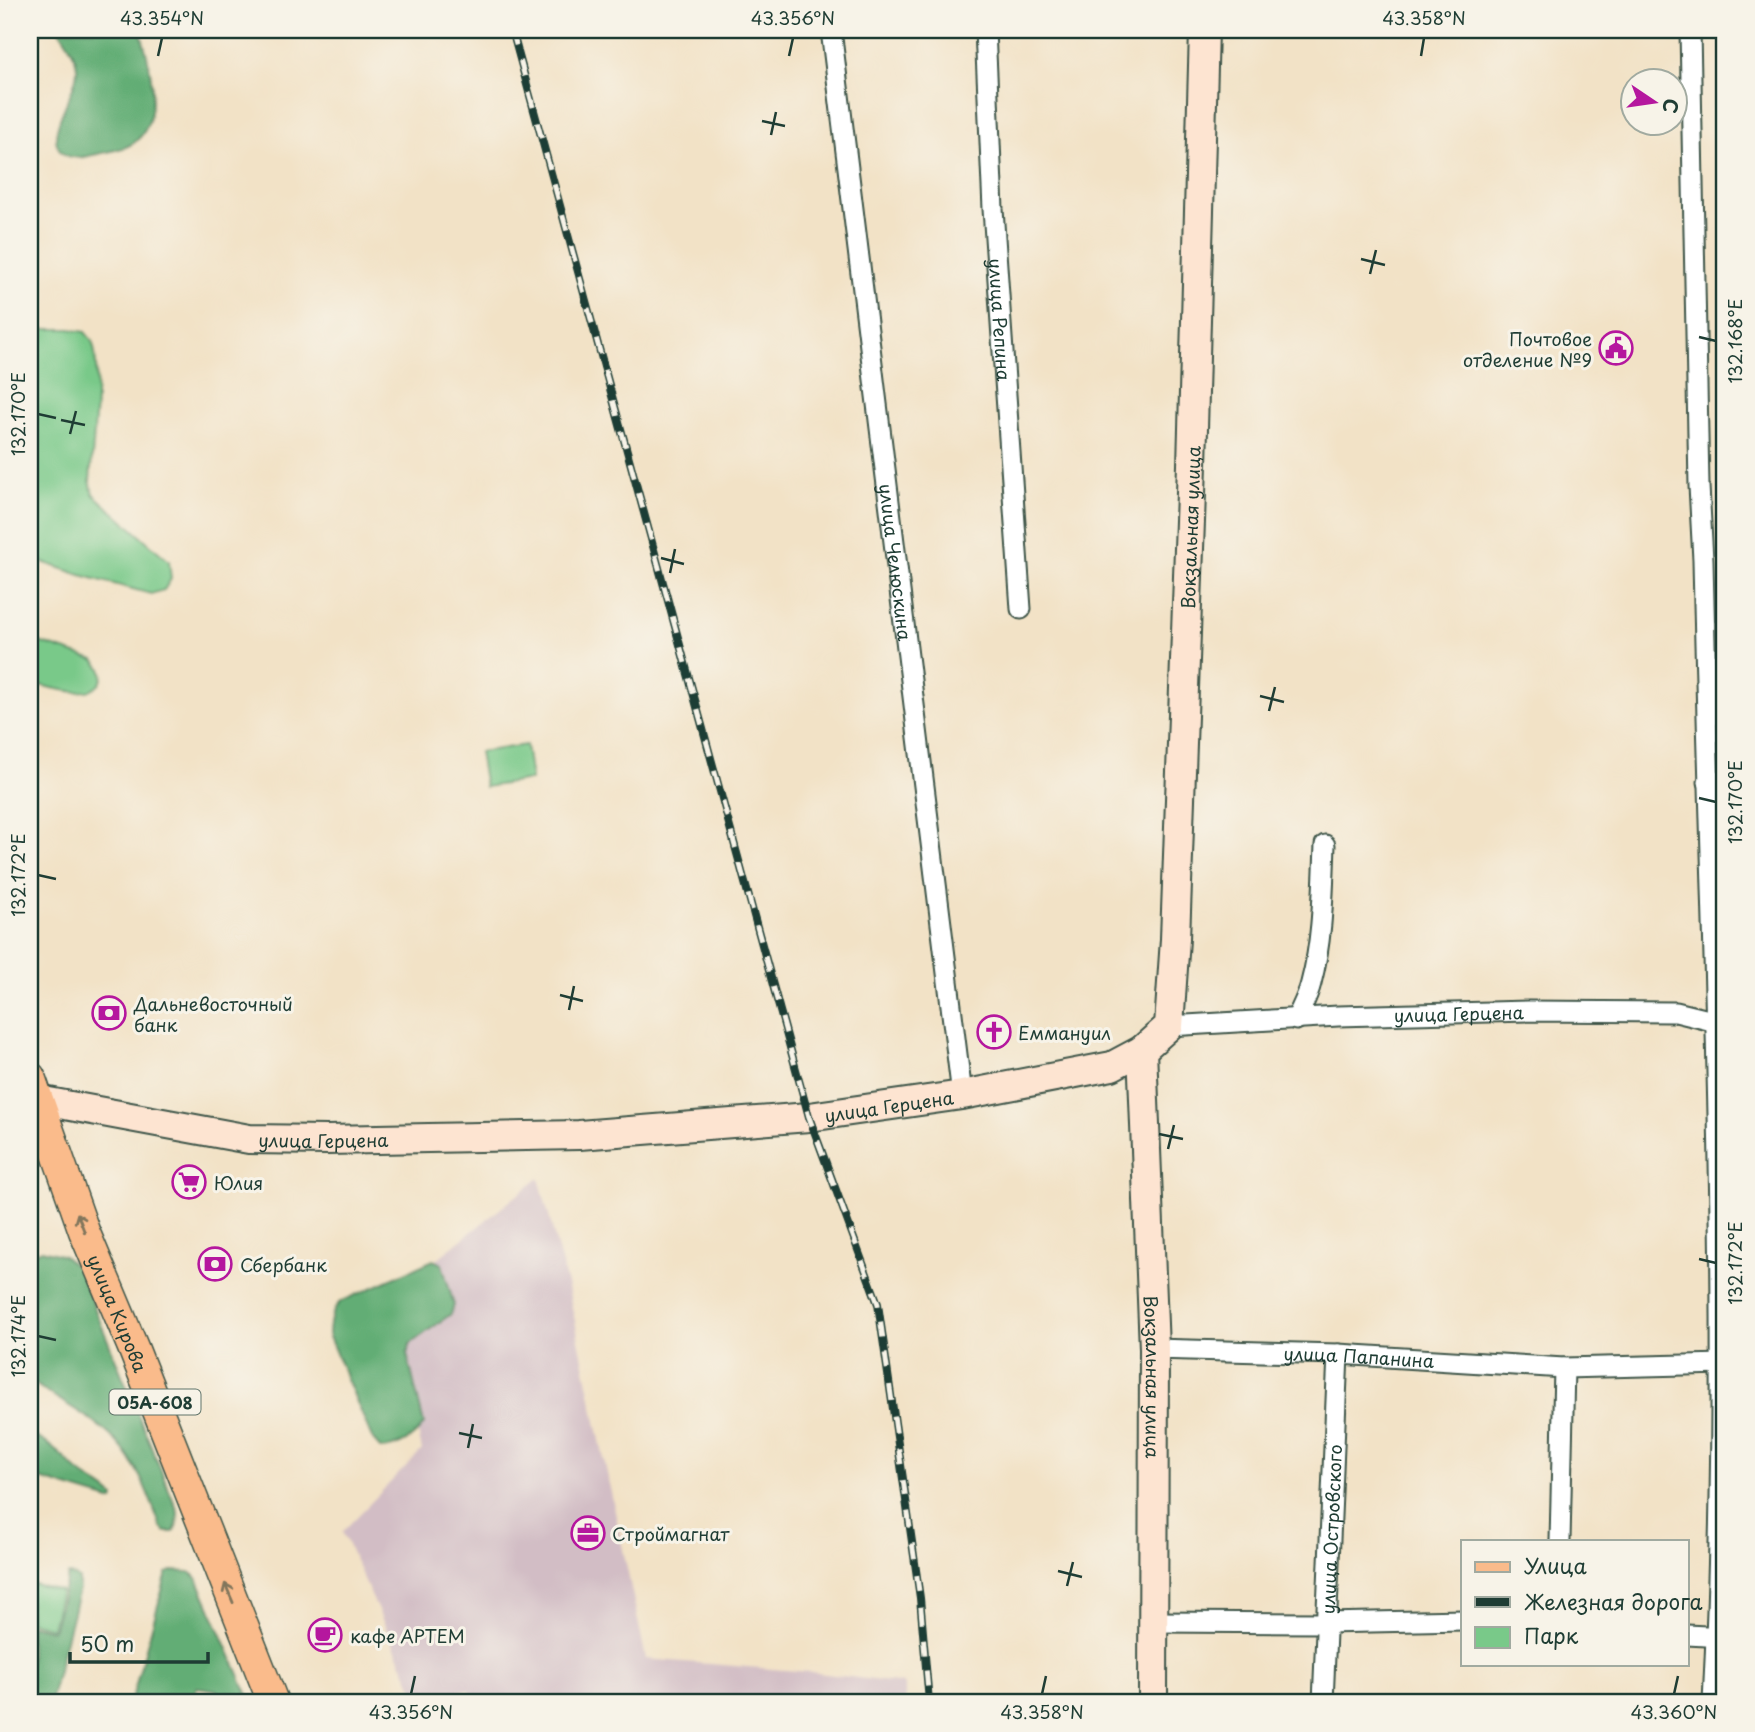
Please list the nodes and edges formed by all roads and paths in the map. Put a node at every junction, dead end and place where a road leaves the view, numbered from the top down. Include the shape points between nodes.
1 (831, 30) edge
2 (985, 30) edge
3 (1204, 30) edge
4 (1690, 30) edge
5 (1021, 609) dead end
6 (1716, 782) edge
7 (1325, 845) dead end
8 (1296, 1020) junction
9 (1720, 1023) edge
10 (1169, 1026) junction
11 (1142, 1051) junction
12 (34, 1089) edge
13 (962, 1095) junction
14 (1154, 1349) junction
15 (1338, 1354) junction
16 (1723, 1364) edge
17 (1564, 1368) junction
18 (1560, 1540) edge
19 (1461, 1620) edge
20 (1154, 1622) junction
21 (1326, 1623) junction
22 (1688, 1634) edge
23 (1721, 1636) edge
24 (273, 1702) edge
25 (1153, 1702) edge
26 (1323, 1702) edge
27 (1713, 1702) edge

1 - 13 street, улица Челюскина
2 - 5 street, улица Репина
3 - 10 main road, Вокзальная улица via 1193,451
4 - 6 street via 1699,486
6 - 9 street
7 - 8 street via 1317,951
8 - 9 street, улица Герцена via 1528,1011 1676,1012
8 - 10 street, улица Герцена
9 - 16 street
10 - 11 main road, улица Герцена
11 - 13 main road, улица Герцена via 1112,1066
11 - 14 main road, Вокзальная улица
12 - 13 main road, улица Герцена via 249,1139 327,1140 579,1135 809,1116
24 -> 12 main road, улица Кирова / 05А-608 via 80,1221
14 - 15 street, улица Папанина
14 - 20 main road, Вокзальная улица
15 - 17 street, улица Папанина
15 - 21 street, улица Островского
16 - 17 street, улица Папанина
16 - 23 street
17 - 18 street
19 - 21 street
20 - 21 street
20 - 25 main road, Вокзальная улица
21 - 26 street, улица Островского
22 - 23 street
23 - 27 street

